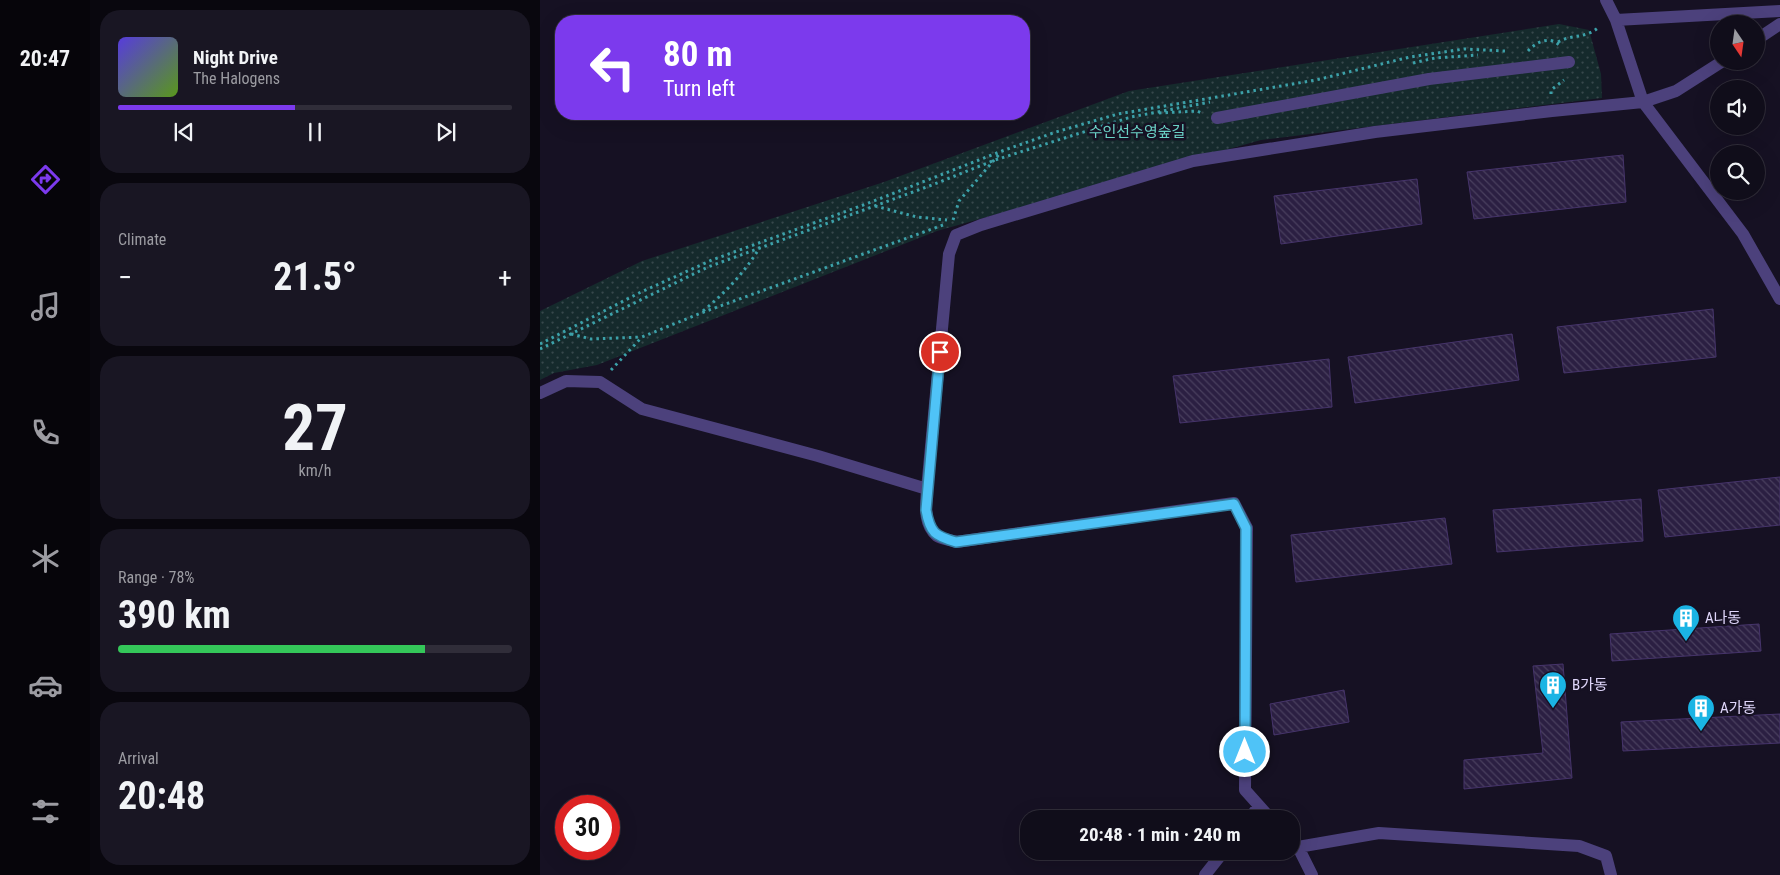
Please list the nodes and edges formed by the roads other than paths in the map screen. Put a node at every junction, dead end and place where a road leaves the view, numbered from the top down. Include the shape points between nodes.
1 (1606, 0) edge
2 (1780, 11) edge
3 (1616, 20) junction
4 (1780, 24) edge
5 (1765, 34) edge
6 (1569, 62) dead end
7 (1710, 69) edge
8 (1643, 102) junction
9 (1217, 118) road end
10 (1780, 299) edge
11 (540, 393) edge
12 (927, 489) junction
13 (1259, 806) junction
14 (1256, 810) edge
15 (1263, 810) edge
16 (1300, 843) edge
17 (1300, 853) edge
18 (1217, 860) edge
19 (1205, 875) edge
20 (1312, 875) edge
21 (1611, 875) edge

1 - 3 street
2 - 3 street
3 - 8 street
4 - 5 street
6 - 9 street via 1429,79
7 - 8 street via 1676,91
8 - 10 street via 1743,234
8 - 12 street via 1375,132 1193,161 956,235 949,254
11 - 12 street via 566,381 600,382 642,410 818,456
12 - 13 street via 928,524 938,537 956,542 1234,504 1246,528 1245,790
13 - 14 street
13 - 15 street
16 - 21 street via 1379,833 1579,846 1606,856
17 - 20 street
18 - 19 street

